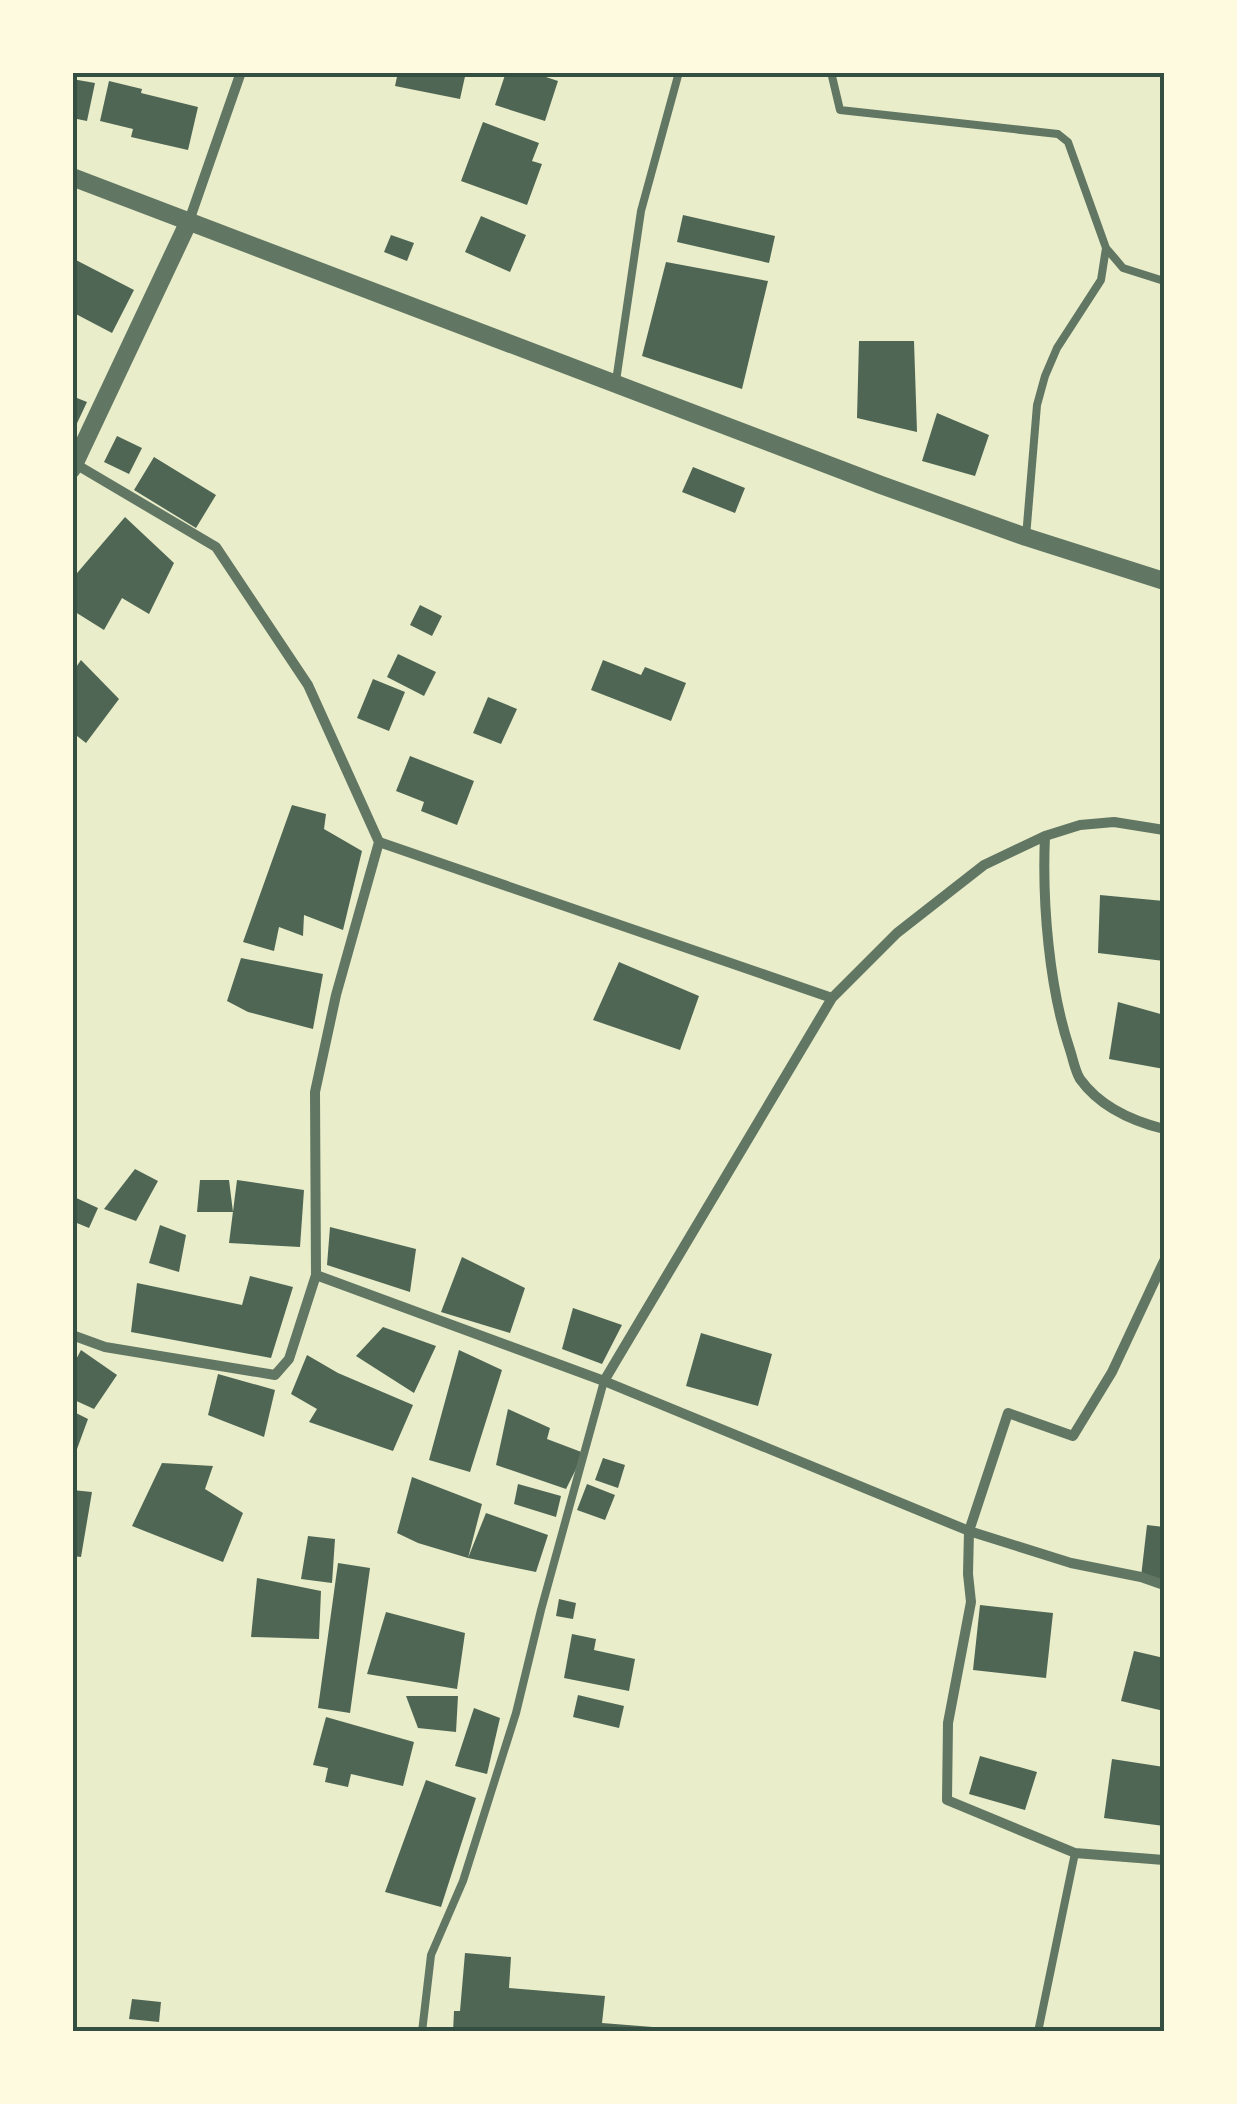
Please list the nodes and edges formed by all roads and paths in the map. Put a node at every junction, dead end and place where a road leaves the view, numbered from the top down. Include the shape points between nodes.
1 (679, 72) edge
2 (831, 72) edge
3 (238, 74) edge
4 (72, 177) edge
5 (189, 221) junction
6 (1106, 248) junction
7 (1164, 281) edge
8 (615, 384) junction
9 (74, 465) edge
10 (1026, 537) junction
11 (1164, 581) edge
12 (1164, 830) edge
13 (1045, 836) junction
14 (379, 842) junction
15 (832, 998) junction
16 (1164, 1129) edge
17 (1164, 1261) edge
18 (316, 1275) junction
19 (72, 1335) edge
20 (604, 1381) junction
21 (969, 1531) junction
22 (1164, 1585) edge
23 (1074, 1853) junction
24 (1164, 1860) edge
25 (422, 2032) edge
26 (1038, 2032) edge

1 - 8 lane via 641,210
2 - 6 lane via 840,110 1058,134 1068,142
3 - 5 street
4 - 5 street
5 - 8 street
5 - 9 street
6 - 7 lane via 1123,268
6 - 10 lane via 1101,280 1045,376
8 - 10 street
9 - 14 street via 216,547 308,685
10 - 11 street
12 - 13 street via 1114,822
13 - 15 street via 984,865 944,895
13 - 16 street via 1052,965 1079,1077 1118,1112
14 - 15 street
14 - 18 street via 314,1092
15 - 20 street
17 - 21 street via 1074,1436 1008,1413
18 - 19 street via 289,1360 275,1375 105,1347
18 - 20 street
20 - 21 street
20 - 25 lane via 516,1713 464,1881 431,1955
21 - 22 street
21 - 23 street via 971,1602 948,1723 947,1800
23 - 24 street
23 - 26 lane

